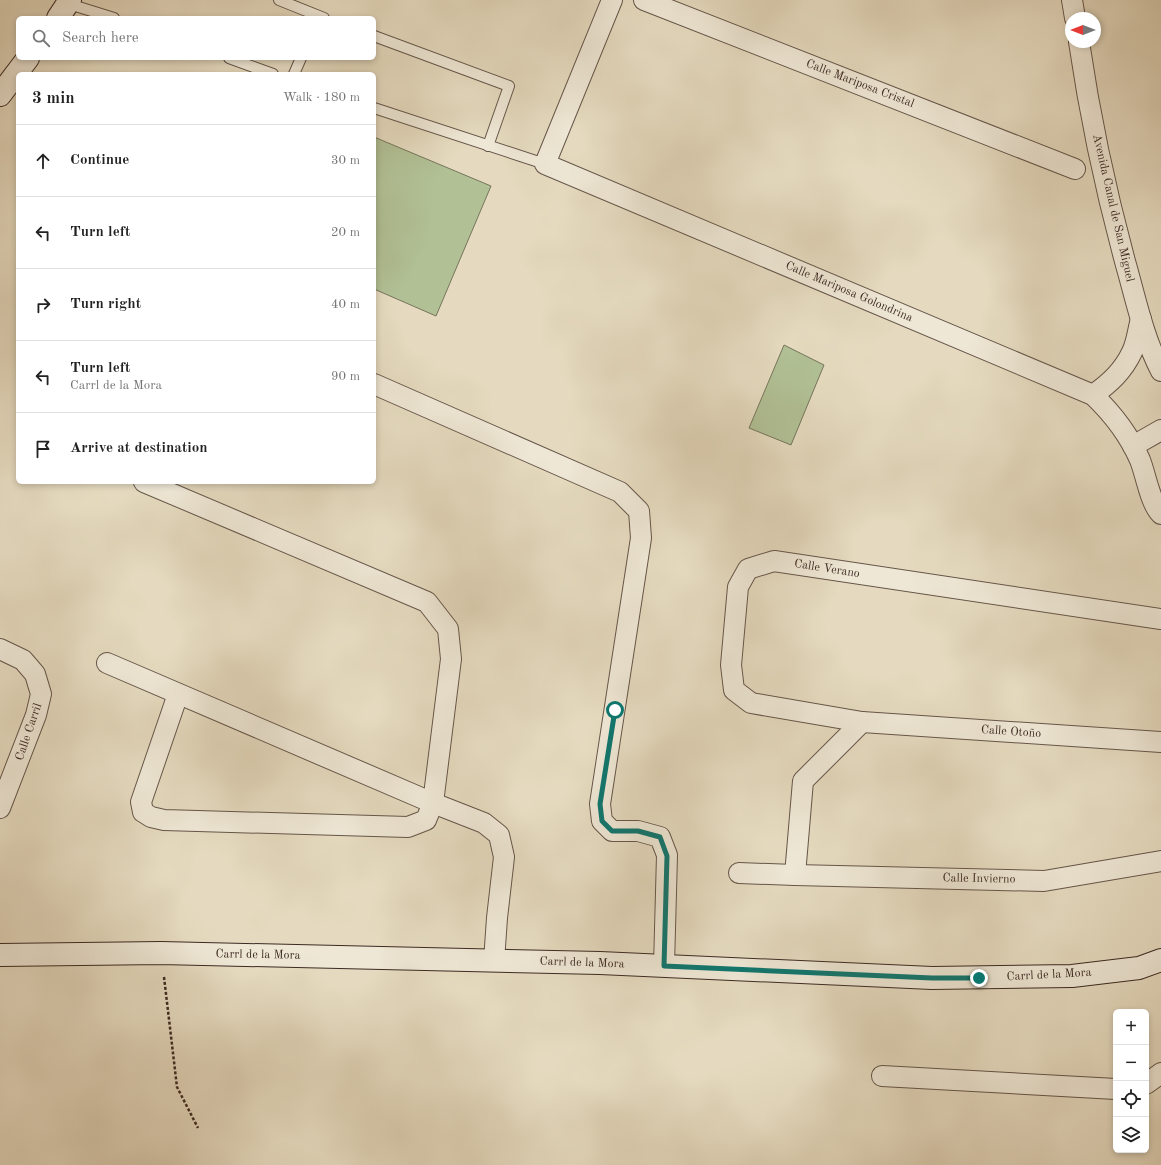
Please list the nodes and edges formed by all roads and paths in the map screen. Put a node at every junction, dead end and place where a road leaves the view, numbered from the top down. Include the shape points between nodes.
1 (279, 0) edge
2 (612, 0) edge
3 (644, 0) edge
4 (1072, 0) edge
5 (66, 7) edge
6 (1074, 12) edge
7 (105, 16) edge
8 (318, 16) edge
9 (376, 37) edge
10 (1080, 48) edge
11 (27, 60) edge
12 (234, 60) edge
13 (300, 60) edge
14 (18, 72) edge
15 (268, 72) edge
16 (295, 72) edge
17 (16, 74) edge
18 (0, 96) edge
19 (376, 109) edge
20 (488, 146) junction
21 (545, 164) junction
22 (1075, 169) dead end
23 (1141, 319) junction
24 (1161, 372) edge
25 (376, 385) edge
26 (1094, 396) junction
27 (1161, 430) edge
28 (1133, 446) junction
29 (1161, 447) edge
30 (149, 484) edge
31 (1161, 514) edge
32 (1161, 619) edge
33 (0, 649) edge
34 (107, 663) dead end
35 (178, 694) junction
36 (862, 722) junction
37 (1161, 742) edge
38 (433, 803) junction
39 (0, 808) edge
40 (1161, 861) edge
41 (739, 873) dead end
42 (795, 875) junction
43 (161, 953) junction
44 (0, 955) edge
45 (1161, 960) edge
46 (494, 961) junction
47 (664, 966) junction
48 (1161, 1074) edge
49 (882, 1076) dead end
50 (1149, 1082) edge
51 (1113, 1089) edge
52 (198, 1128) dead end

1 - 8 lane
2 - 21 street
3 - 22 street, Calle Mariposa Cristal
4 - 6 street
5 - 7 lane
9 - 20 lane via 509,86
10 - 23 street, Avenida Canal de San Miguel via 1099,153
11 - 14 street
12 - 15 lane
13 - 16 lane
17 - 18 street
19 - 20 lane
20 - 21 lane
21 - 26 street, Calle Mariposa Golondrina
23 - 24 street, Avenida Canal de San Miguel
23 - 26 street via 1133,351 1110,384
25 - 47 street via 620,492 639,511 641,538 600,804 602,821 612,831 638,831 660,837 667,856
26 - 28 street, Calle Mariposa Golondrina via 1116,420
27 - 28 street
28 - 29 street
28 - 31 street, Calle Mariposa Golondrina via 1141,461 1155,507
30 - 38 street via 427,602 448,629 451,659
32 - 36 street, Calle Verano via 774,561 748,569 738,587 731,665 734,690 751,703
33 - 39 street, Calle Carril via 23,660 35,674 41,694 36,716
34 - 35 street
35 - 38 street
35 - 38 street via 141,802 143,812 151,817 164,820 408,827 426,820
36 - 37 street, Calle Otoño
36 - 42 street via 803,781
38 - 46 street via 484,823 499,835 504,857
40 - 42 street, Calle Invierno via 1044,881
41 - 42 street, Calle Invierno
43 - 44 street, Carrl de la Mora
43 - 46 street, Carrl de la Mora
43 - 52 path via 177,1087
45 - 47 street, Carrl de la Mora via 1138,968 1072,976 932,978
46 - 47 street, Carrl de la Mora
48 - 50 street
49 - 51 street

